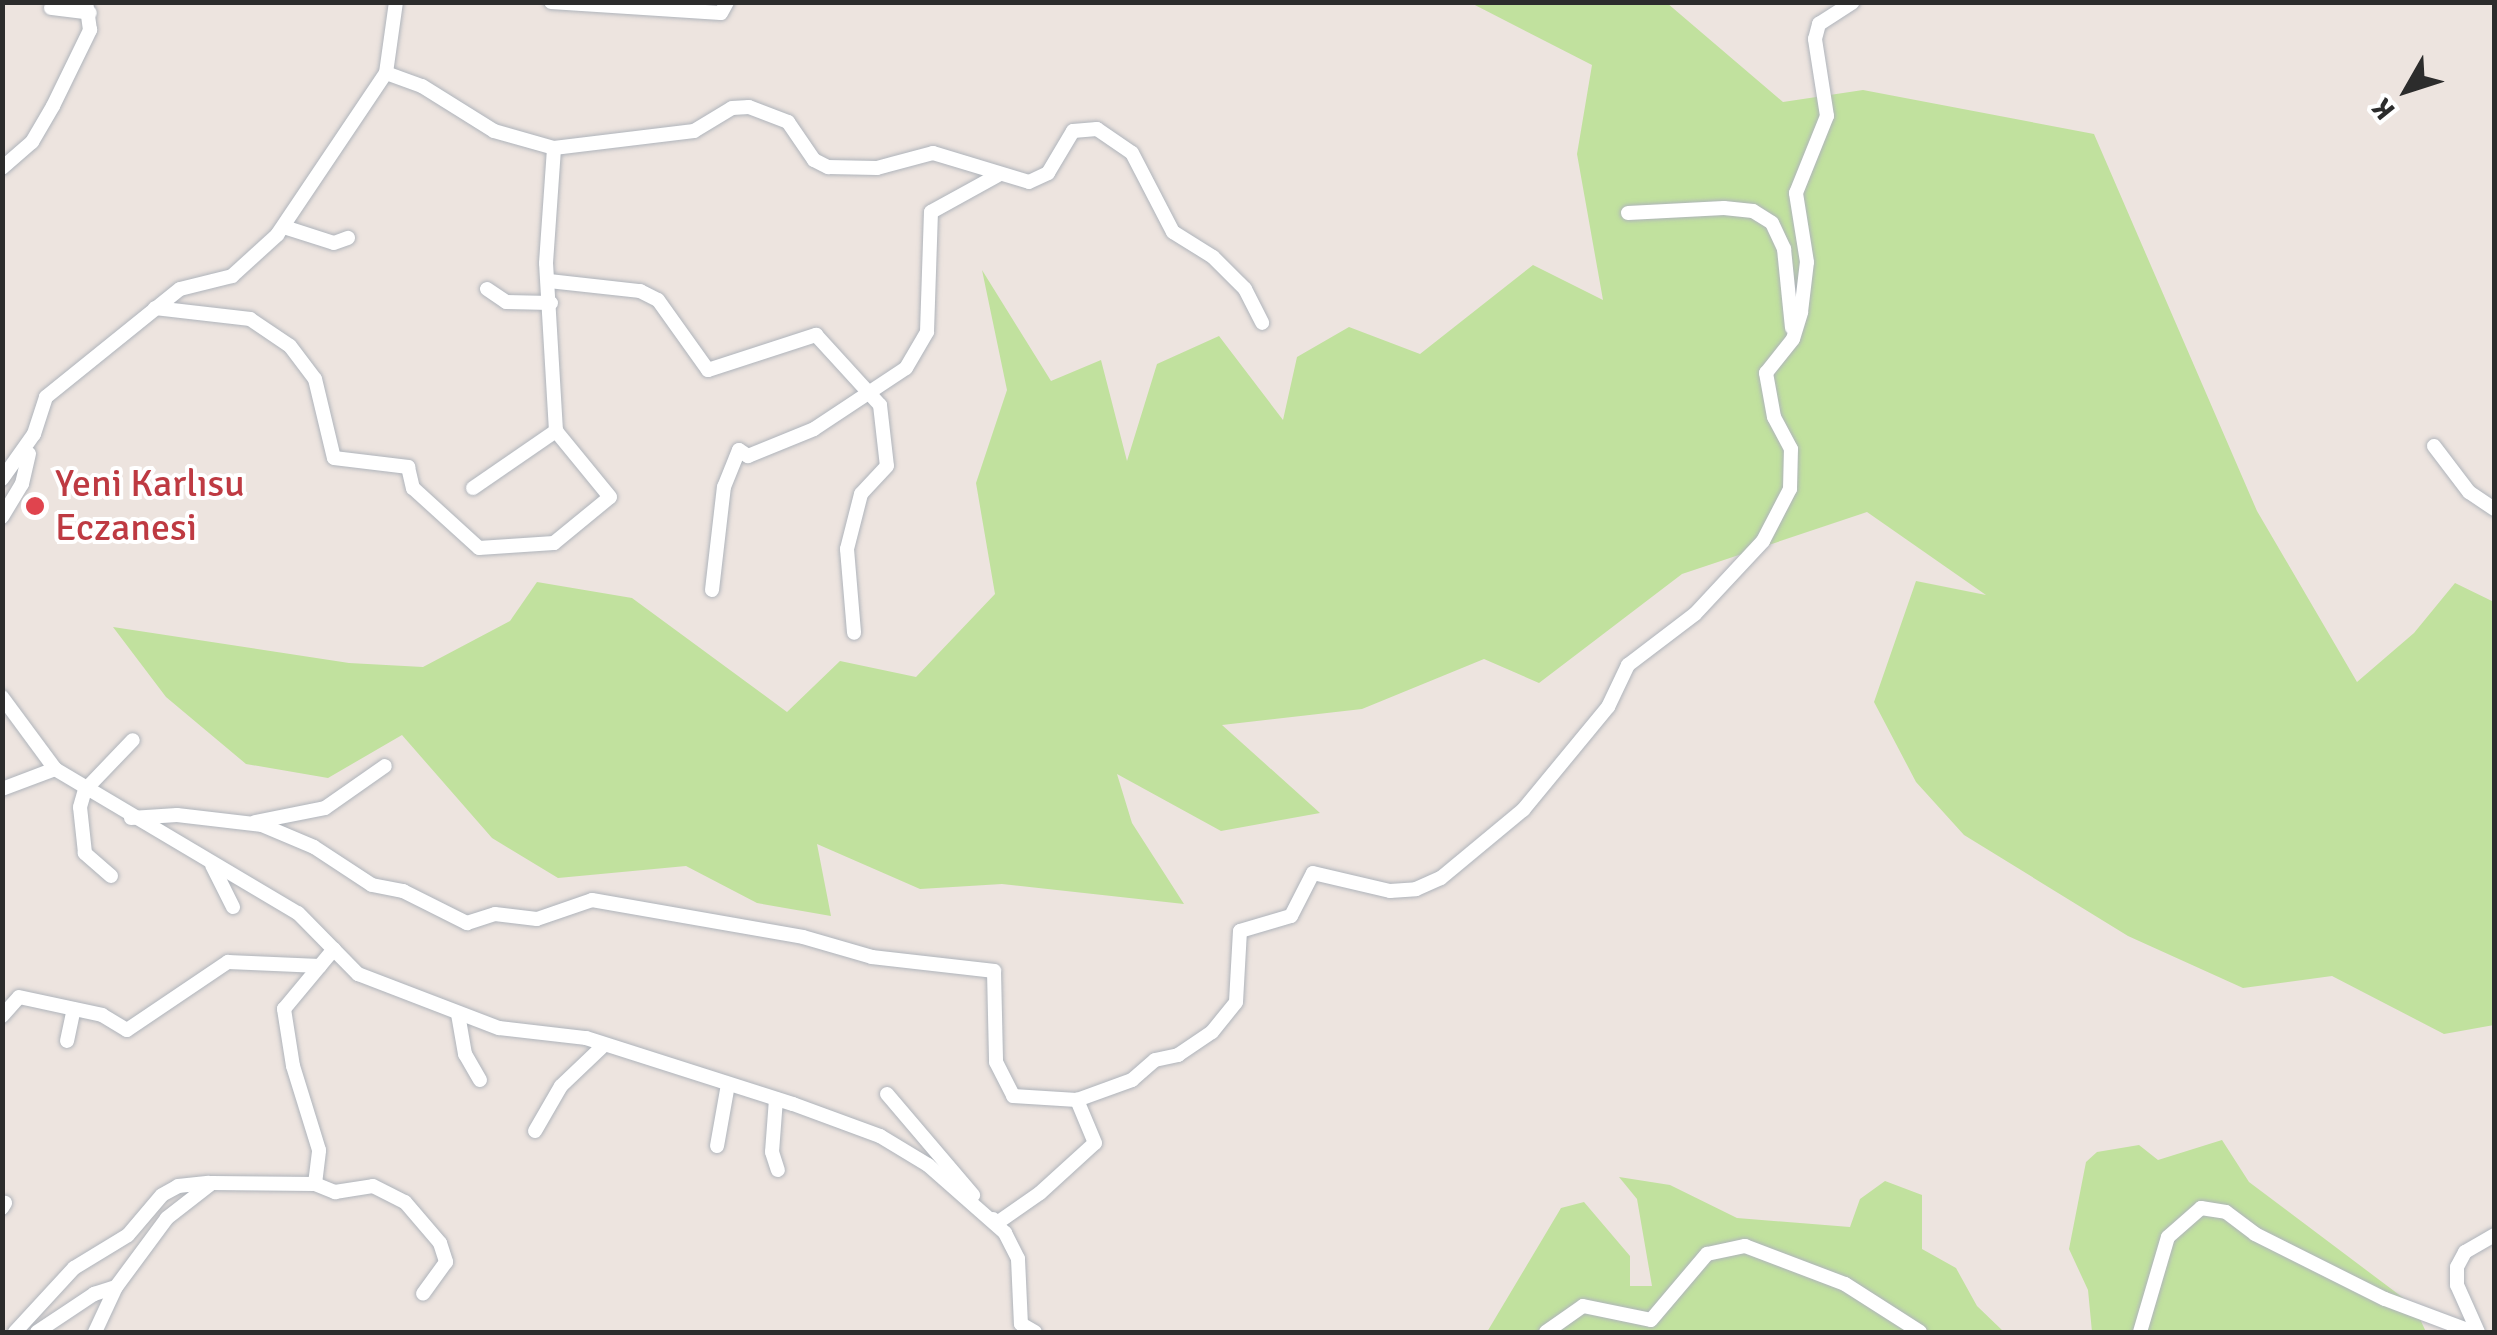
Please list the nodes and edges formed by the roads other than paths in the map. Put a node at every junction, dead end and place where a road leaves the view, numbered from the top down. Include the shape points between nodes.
1 (396, 2) edge
2 (551, 2) edge
3 (727, 2) edge
4 (1853, 2) edge
5 (51, 8) dead end
6 (88, 8) edge
7 (386, 73) junction
8 (554, 148) junction
9 (2, 168) edge
10 (998, 175) junction
11 (1628, 212) dead end
12 (284, 226) junction
13 (348, 238) dead end
14 (550, 281) junction
15 (487, 290) dead end
16 (551, 303) junction
17 (156, 308) junction
18 (1262, 323) dead end
19 (1792, 339) junction
20 (866, 398) junction
21 (556, 431) junction
22 (34, 434) junction
23 (2434, 446) dead end
24 (2, 479) edge
25 (473, 488) dead end
26 (2494, 509) edge
27 (2, 517) edge
28 (712, 590) dead end
29 (854, 634) dead end
30 (2, 696) edge
31 (133, 740) dead end
32 (385, 766) dead end
33 (56, 769) junction
34 (2, 789) edge
35 (84, 790) junction
36 (131, 818) junction
37 (244, 824) junction
38 (211, 864) junction
39 (111, 876) dead end
40 (234, 908) dead end
41 (334, 948) junction
42 (320, 966) junction
43 (73, 1013) junction
44 (458, 1014) junction
45 (2, 1016) edge
46 (67, 1041) dead end
47 (603, 1046) junction
48 (480, 1080) dead end
49 (728, 1084) junction
50 (887, 1094) dead end
51 (776, 1099) junction
52 (1077, 1100) junction
53 (535, 1131) dead end
54 (717, 1146) dead end
55 (778, 1170) dead end
56 (212, 1183) junction
57 (314, 1184) junction
58 (997, 1223) junction
59 (2494, 1235) edge
60 (116, 1287) junction
61 (423, 1294) dead end
62 (15, 1332) edge
63 (37, 1332) edge
64 (94, 1332) edge
65 (1035, 1332) edge
66 (1546, 1332) edge
67 (1920, 1332) edge
68 (2140, 1332) edge
69 (2475, 1332) edge

1 - 7 street
2 - 3 street via 721,13
4 - 19 street via 1819,24 1816,39 1827,116 1796,193 1807,262
5 - 6 street
6 - 9 street via 90,30 52,106 32,142
7 - 8 street via 422,86 494,131
7 - 12 street
8 - 10 street via 694,131 732,108 749,106 788,122 814,160 828,167 877,168 932,153
8 - 14 street
10 - 18 street via 1043,178 1072,132 1111,136 1141,165 1173,232 1214,257 1245,289
10 - 20 street via 931,212 927,332 906,368
11 - 19 street via 1724,208 1772,222 1784,249
12 - 13 street via 334,243
12 - 17 street via 232,276 180,290
14 - 16 street
14 - 20 street via 640,290 658,300 708,370 816,335
15 - 16 street via 506,302
16 - 21 street
17 - 21 street via 250,319 290,346 315,379 334,458 408,467 414,488 478,548 554,542 610,497
17 - 22 street via 46,397
19 - 52 street via 1766,373 1774,417 1791,449 1782,510 1763,541 1696,614 1628,666 1608,707 1538,796 1441,878 1416,889 1390,892 1313,873 1291,916 1240,931 1236,1002 1212,1032 1178,1055 1154,1060 1132,1080
20 - 28 street via 748,456 739,450 724,487
20 - 29 street via 880,405 887,466 861,494 847,549
21 - 25 street
22 - 24 street
22 - 27 street via 22,484
23 - 26 street via 2468,492
30 - 33 street
31 - 35 street
32 - 37 street via 325,808
33 - 34 street
33 - 35 street
35 - 36 street
35 - 39 street via 85,853
36 - 37 street
36 - 38 street
37 - 52 street via 288,834 372,885 402,891 467,923 494,914 538,919 592,900 804,937 872,957 994,970 1000,1078 1013,1096 1029,1101
38 - 40 street
38 - 41 street via 298,913
41 - 42 street
41 - 44 street via 358,974
42 - 43 street via 228,962 127,1030 102,1015
42 - 57 street via 284,1008 296,1080 319,1150
43 - 45 street via 18,997
43 - 46 street
44 - 47 street
44 - 48 street via 464,1054
47 - 49 street
47 - 53 street via 561,1086
49 - 51 street
49 - 54 street
50 - 58 street
51 - 55 street
51 - 58 street via 880,1136 928,1165
52 - 58 street via 1095,1143
56 - 57 street
56 - 60 street via 166,1218
56 - 62 street via 178,1186 162,1195 128,1235 74,1268
57 - 61 street via 334,1192 372,1186 405,1202 440,1243 446,1262
58 - 65 street via 1018,1259 1021,1324
59 - 69 street via 2465,1252 2457,1267
60 - 63 street
60 - 64 street
66 - 67 street via 1582,1306 1651,1320 1707,1254 1745,1246 1845,1284
68 - 69 street via 2168,1237 2191,1213 2214,1208 2385,1299

